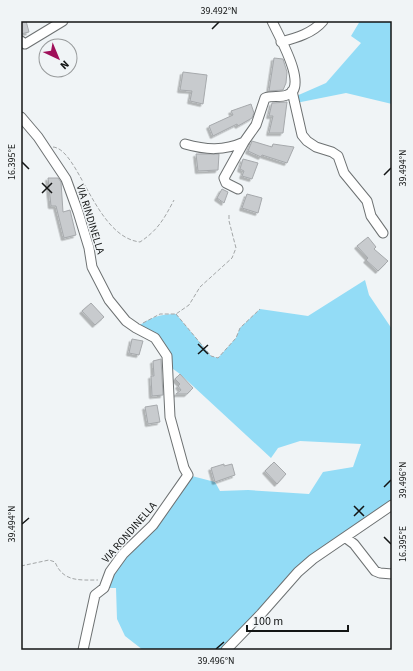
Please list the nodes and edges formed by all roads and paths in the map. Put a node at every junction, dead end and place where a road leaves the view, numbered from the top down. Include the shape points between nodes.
1 (63, 21) edge
2 (272, 21) edge
3 (323, 21) edge
4 (281, 42) junction
5 (22, 45) edge
6 (292, 92) junction
7 (21, 116) edge
8 (244, 142) junction
9 (185, 144) dead end
10 (48, 150) junction
11 (238, 189) dead end
12 (174, 200) dead end
13 (229, 213) dead end
14 (383, 232) dead end
15 (260, 309) dead end
16 (176, 314) junction
17 (136, 328) junction
18 (392, 505) edge
19 (346, 538) junction
20 (21, 566) edge
21 (392, 574) edge
22 (107, 580) junction
23 (83, 650) edge
24 (226, 650) edge

1 - 5 street
2 - 4 street
3 - 4 street via 304,35
4 - 6 street via 291,59 294,75
6 - 8 street via 288,95 265,98 256,125
6 - 14 street via 302,135 316,147 338,156 344,173 367,201 371,216
7 - 10 street, VIA RINDINELLA
8 - 9 street via 232,148 218,149
8 - 11 street via 224,178 226,183
10 - 12 path via 55,146 65,155 102,215 117,232 130,241 140,242 154,233
10 - 17 street, VIA RINDINELLA via 72,194 97,278 109,300 126,321
13 - 16 path via 236,248 232,258 200,287 189,305
15 - 16 path via 240,328 236,338 218,358 211,356
16 - 17 path via 160,314
17 - 22 street, VIA RONDINELLA via 155,338 168,356 170,418 188,475 153,525 123,554
18 - 19 street
19 - 21 street via 354,544 375,571
19 - 24 street via 298,572
20 - 22 path via 49,560 55,562 59,572 66,577 78,580
22 - 23 street, VIA RONDINELLA via 104,588 95,595

